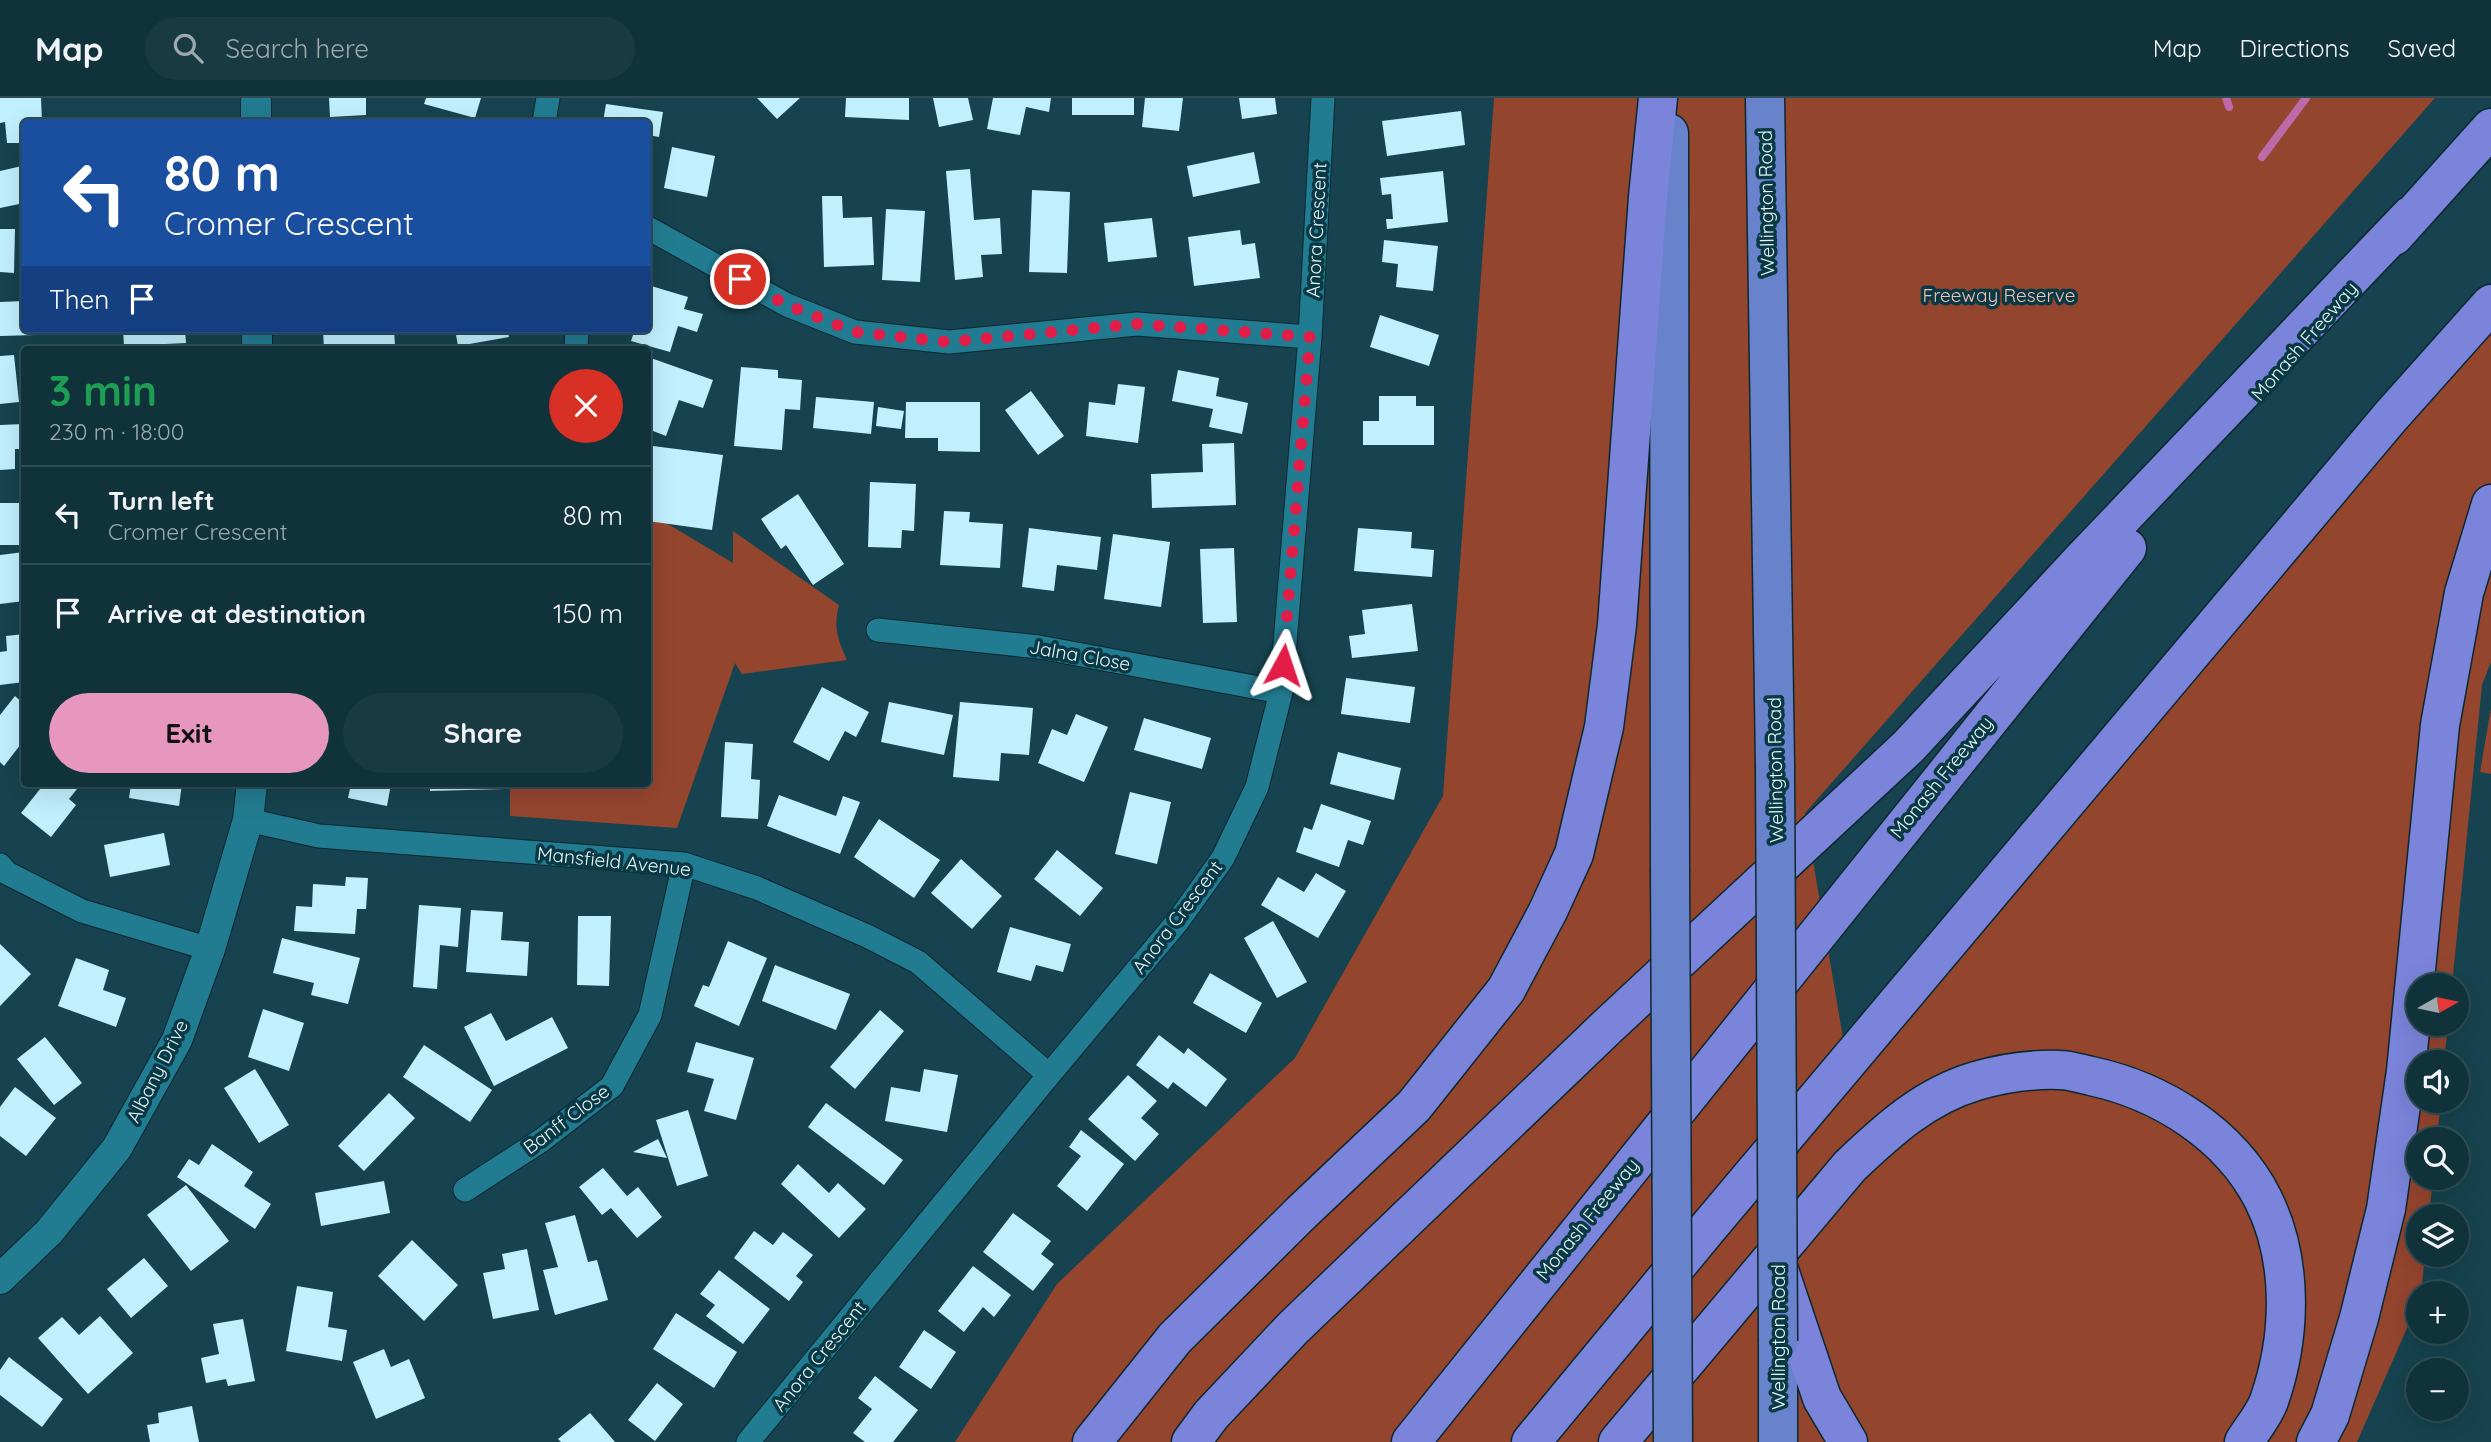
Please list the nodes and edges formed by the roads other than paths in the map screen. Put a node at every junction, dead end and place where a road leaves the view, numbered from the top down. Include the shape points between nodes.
1 (256, 98) edge
2 (548, 98) edge
3 (1323, 98) edge
4 (1658, 98) edge
5 (1669, 98) edge
6 (1765, 98) edge
7 (256, 119) edge
8 (544, 119) edge
9 (2491, 128) edge
10 (2410, 216) junction
11 (651, 230) edge
12 (2491, 304) edge
13 (1310, 337) junction
14 (2491, 504) edge
15 (878, 630) dead end
16 (1281, 692) junction
17 (252, 787) edge
18 (248, 820) junction
19 (684, 864) junction
20 (0, 865) edge
21 (210, 949) junction
22 (1049, 1075) junction
23 (465, 1190) dead end
24 (0, 1279) edge
25 (1787, 1330) junction
26 (748, 1442) edge
27 (1092, 1442) edge
28 (1191, 1442) edge
29 (1411, 1442) edge
30 (1531, 1442) edge
31 (1618, 1442) edge
32 (1673, 1442) edge
33 (1778, 1442) edge
34 (1848, 1442) edge
35 (2244, 1442) edge
36 (2316, 1442) edge

1 - 7 street
2 - 8 street
3 - 13 street, Anora Crescent
4 - 27 highway via 1617,625 1601,738 1574,853 1506,990 1415,1106 1175,1338
5 - 32 highway, bridge
6 - 25 highway, Wellington Road, bridge via 1777,1264
9 - 10 highway, Monash Freeway
10 - 28 highway via 1908,747 1293,1328
10 - 29 highway, Monash Freeway via 2092,589
11 - 13 street via 787,305 855,332 948,342 1137,324
12 - 30 highway via 2391,416
13 - 16 street, Anora Crescent
14 - 36 highway via 2464,593 2440,725 2406,1071 2386,1209 2330,1415
15 - 16 street, Jalna Close via 1038,647
16 - 22 street, Anora Crescent via 1257,787 1223,858 1178,921
17 - 18 street, Albany Drive
18 - 19 street, Mansfield Avenue via 319,835
18 - 21 street, Albany Drive
19 - 22 street, Mansfield Avenue via 757,888 918,962
19 - 23 street, Banff Close via 650,1014 612,1086 542,1140
20 - 21 street via 7,873 82,911
21 - 24 street, Albany Drive via 177,1040 117,1148 49,1232
22 - 26 street, Anora Crescent
25 - 33 highway, Wellington Road
25 - 34 highway
31 - 35 highway via 1850,1166 1893,1126 1916,1109 1974,1082 2010,1073 2062,1070 2114,1081 2164,1101 2225,1150 2263,1200 2280,1246 2287,1310 2282,1353 2268,1404

